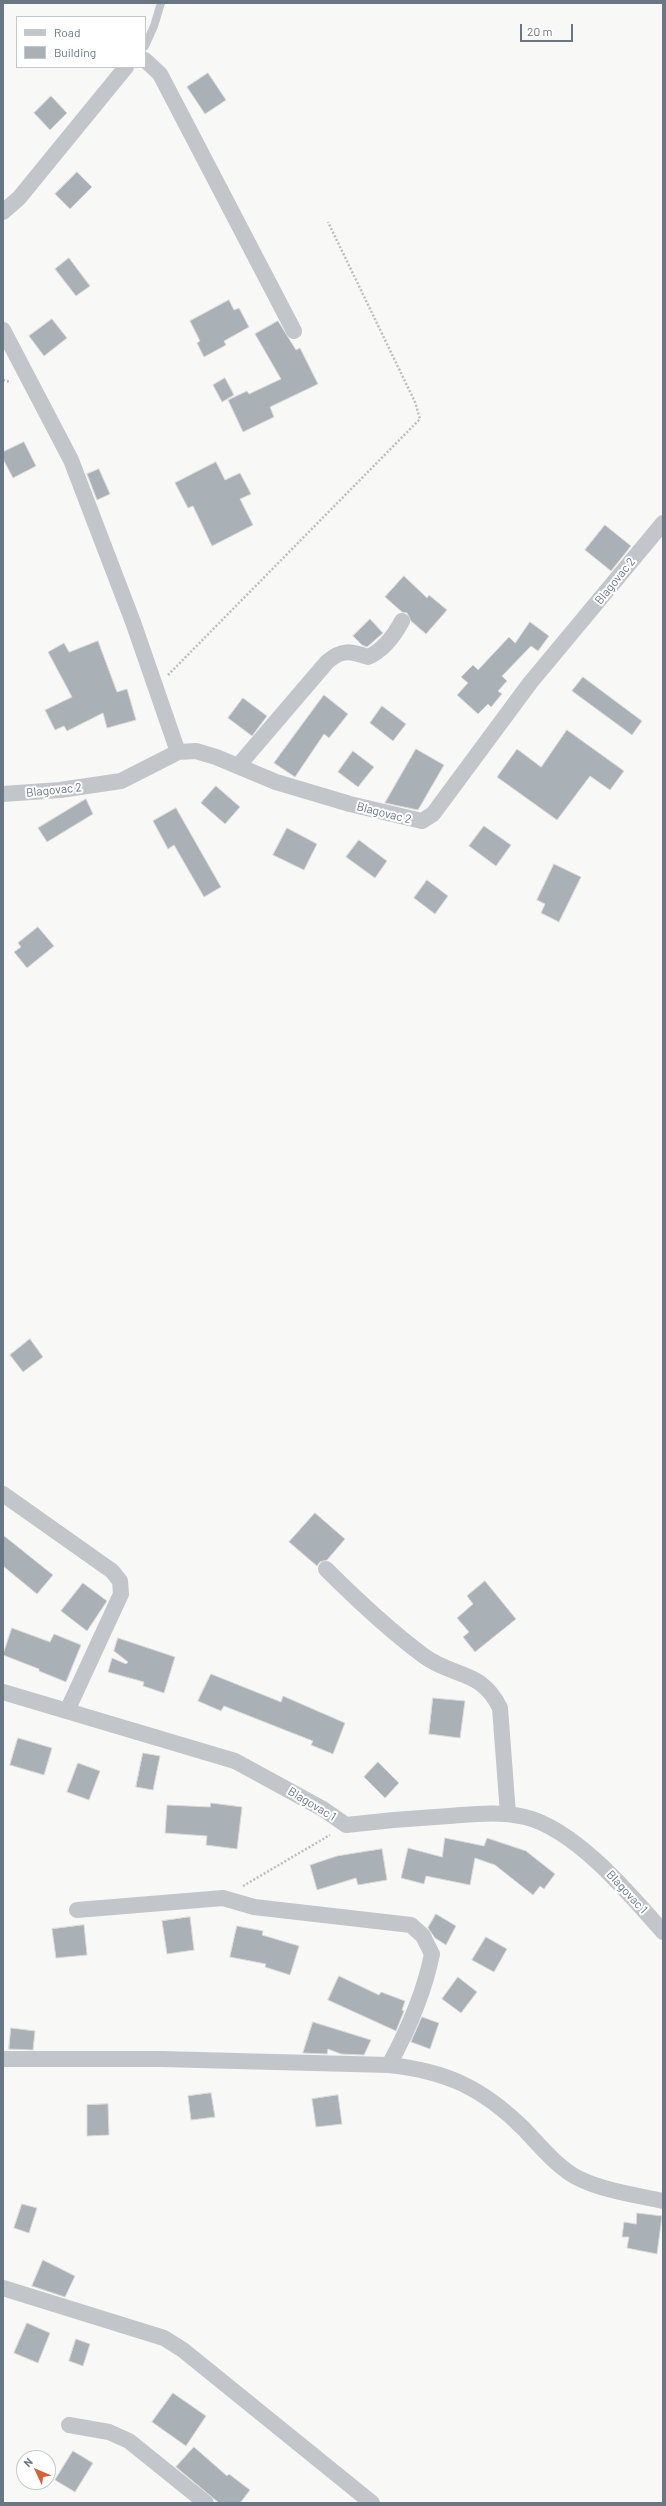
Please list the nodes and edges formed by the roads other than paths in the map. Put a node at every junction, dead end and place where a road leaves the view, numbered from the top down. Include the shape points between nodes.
1 (161, 3) edge
2 (146, 44) edge
3 (146, 61) edge
4 (125, 68) edge
5 (3, 212) edge
6 (3, 330) edge
7 (294, 331) dead end
8 (663, 524) edge
9 (402, 621) dead end
10 (178, 752) junction
11 (238, 766) junction
12 (3, 794) edge
13 (3, 1494) edge
14 (326, 1569) dead end
15 (3, 1692) edge
16 (68, 1711) junction
17 (508, 1814) junction
18 (76, 1910) dead end
19 (663, 1932) edge
20 (3, 2059) edge
21 (389, 2066) junction
22 (663, 2201) edge
23 (3, 2288) edge
24 (69, 2425) dead end
25 (206, 2503) edge
26 (372, 2503) edge

1 - 2 lane
3 - 7 street via 160,74
4 - 5 street via 19,198
6 - 10 street via 71,460 133,622
8 - 11 street, Blagovac 2 via 530,683 433,814 422,822 276,782
9 - 11 street via 377,653 368,656 350,651 341,652 327,662
10 - 11 street, Blagovac 2 via 196,751
10 - 12 street, Blagovac 2 via 121,781 60,790
13 - 16 street via 112,1571 120,1581 121,1594
14 - 17 street via 383,1623 426,1658 476,1679 494,1695 500,1708
15 - 16 street, Blagovac 1
16 - 17 street, Blagovac 1 via 235,1761 323,1809 346,1825 390,1819
17 - 19 street, Blagovac 1 via 526,1817 547,1826 577,1845 611,1873
18 - 21 street via 223,1898 254,1907 411,1925 423,1936 432,1954 422,1994
20 - 21 street via 161,2058
21 - 22 street via 420,2068 454,2078 491,2101 546,2153 580,2179
23 - 26 street via 164,2338 189,2354
24 - 25 street via 109,2432 129,2441

